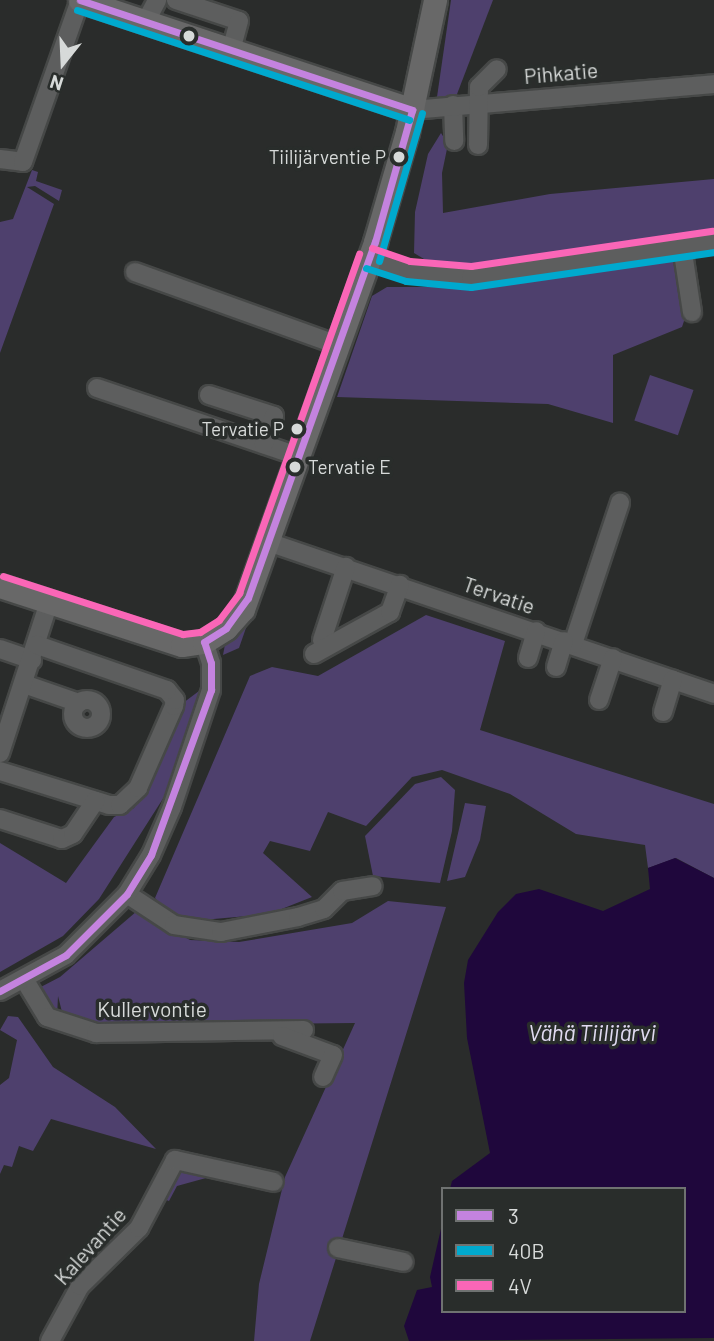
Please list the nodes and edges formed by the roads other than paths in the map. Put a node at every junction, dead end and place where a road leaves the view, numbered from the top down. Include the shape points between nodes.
1 (80, 0) edge
2 (157, 0) edge
3 (176, 0) edge
4 (435, 0) edge
5 (145, 23) junction
6 (232, 51) junction
7 (496, 69) dead end
8 (714, 84) edge
9 (480, 103) junction
10 (453, 105) junction
11 (412, 110) junction
12 (454, 141) dead end
13 (478, 145) dead end
14 (0, 159) edge
15 (714, 241) edge
16 (682, 246) junction
17 (369, 258) junction
18 (135, 272) dead end
19 (692, 312) dead end
20 (338, 345) junction
21 (96, 388) dead end
22 (209, 395) dead end
23 (264, 444) junction
24 (298, 456) junction
25 (620, 503) dead end
26 (268, 542) junction
27 (346, 567) junction
28 (400, 585) junction
29 (0, 586) edge
30 (49, 602) junction
31 (536, 631) junction
32 (204, 642) junction
33 (568, 643) junction
34 (0, 649) edge
35 (34, 653) junction
36 (528, 658) dead end
37 (613, 658) junction
38 (556, 667) dead end
39 (673, 679) junction
40 (24, 684) junction
41 (714, 694) edge
42 (599, 701) dead end
43 (79, 703) dead end
44 (663, 712) dead end
45 (0, 753) edge
46 (0, 771) edge
47 (95, 801) junction
48 (0, 819) edge
49 (373, 886) dead end
50 (127, 894) junction
51 (24, 979) junction
52 (0, 991) edge
53 (304, 1030) dead end
54 (282, 1036) dead end
55 (323, 1077) dead end
56 (274, 1182) dead end
57 (338, 1248) dead end
58 (404, 1262) dead end
59 (57, 1339) edge

1 - 5 main road
1 - 14 street via 26,158 19,164
2 - 5 street
3 - 6 street via 239,21
4 - 11 main road
5 - 6 main road
6 - 11 main road
7 - 9 street via 479,88
8 - 9 street, Pihkatie
9 - 10 street, Pihkatie
9 - 13 street
10 - 11 street, Pihkatie
10 - 12 street
11 - 17 main road
15 - 16 street
16 - 17 street via 471,277 408,271
16 - 19 street
17 - 20 main road
18 - 20 street
20 - 24 main road
21 - 23 street
22 - 23 street via 274,416
23 - 24 street
24 - 26 main road
25 - 33 street
26 - 27 street, Tervatie
26 - 32 main road via 243,609 226,628
27 - 28 street, Tervatie
27 - 28 street via 318,647 390,612
28 - 31 street, Tervatie
29 - 30 main road
30 - 32 main road via 182,645
30 - 35 street
31 - 33 street, Tervatie
31 - 36 street
32 - 50 street via 212,674 206,710 173,807
33 - 37 street, Tervatie
33 - 38 street
34 - 35 street
35 - 40 street
35 - 47 street via 167,690 175,700 138,788 120,805
37 - 39 street, Tervatie
37 - 42 street
39 - 41 street, Tervatie
39 - 44 street
40 - 43 street
40 - 45 street
46 - 47 street
47 - 48 street via 73,834 62,839
49 - 50 street via 342,891 324,909 298,917 221,932 174,925
50 - 51 street via 66,955
51 - 52 street
51 - 53 street, Kullervontie via 47,1017 96,1033
54 - 55 street via 335,1049
56 - 59 street, Kalevantie via 175,1160 139,1228 80,1286
57 - 58 street

